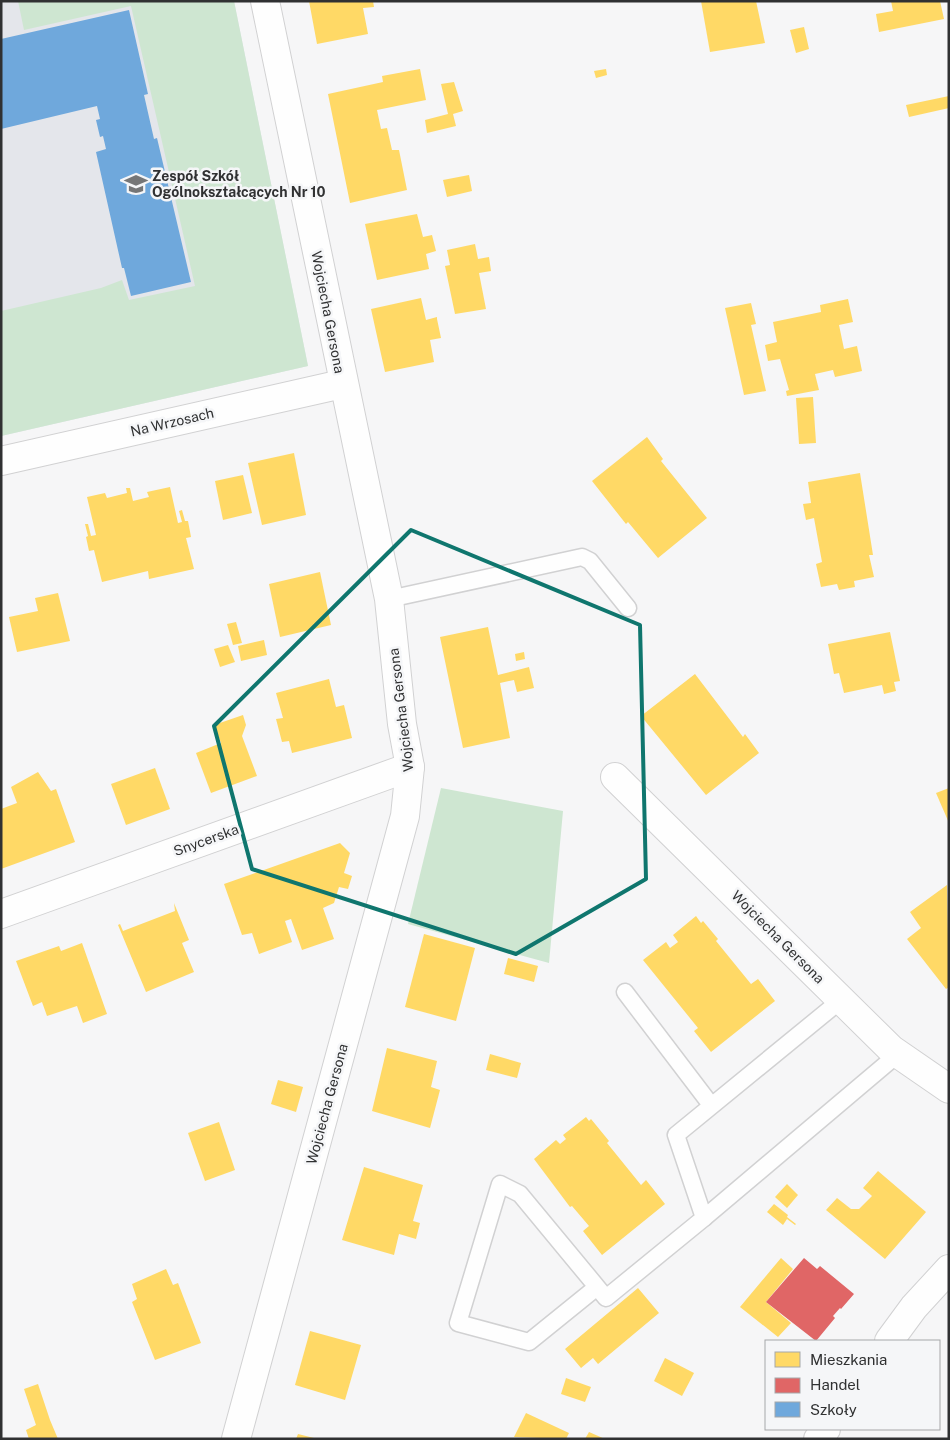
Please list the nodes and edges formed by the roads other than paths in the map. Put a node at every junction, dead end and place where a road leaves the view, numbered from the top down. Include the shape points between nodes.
1 (265, 1) edge
2 (342, 384) junction
3 (1, 461) edge
4 (389, 600) junction
5 (628, 608) dead end
6 (410, 767) junction
7 (615, 777) dead end
8 (1, 914) edge
9 (625, 992) dead end
10 (841, 1000) junction
11 (898, 1054) junction
12 (949, 1089) edge
13 (711, 1105) junction
14 (704, 1218) junction
15 (949, 1269) edge
16 (597, 1287) junction
17 (890, 1340) edge
18 (236, 1439) edge

1 - 2 street, Wojciecha Gersona
2 - 3 street, Na Wrzosach
2 - 4 street, Wojciecha Gersona
4 - 5 lane via 582,557 590,561
4 - 6 street, Wojciecha Gersona via 402,724
6 - 8 street, Snycerska
6 - 18 street, Wojciecha Gersona via 405,816
7 - 10 street, Wojciecha Gersona
9 - 13 lane
10 - 11 street, Wojciecha Gersona
10 - 13 lane
11 - 12 street, Wojciecha Gersona
11 - 14 lane
13 - 14 lane via 676,1134
14 - 16 lane via 606,1298
15 - 17 street via 914,1307
16 - 16 lane via 520,1194 500,1184 458,1323 529,1342

